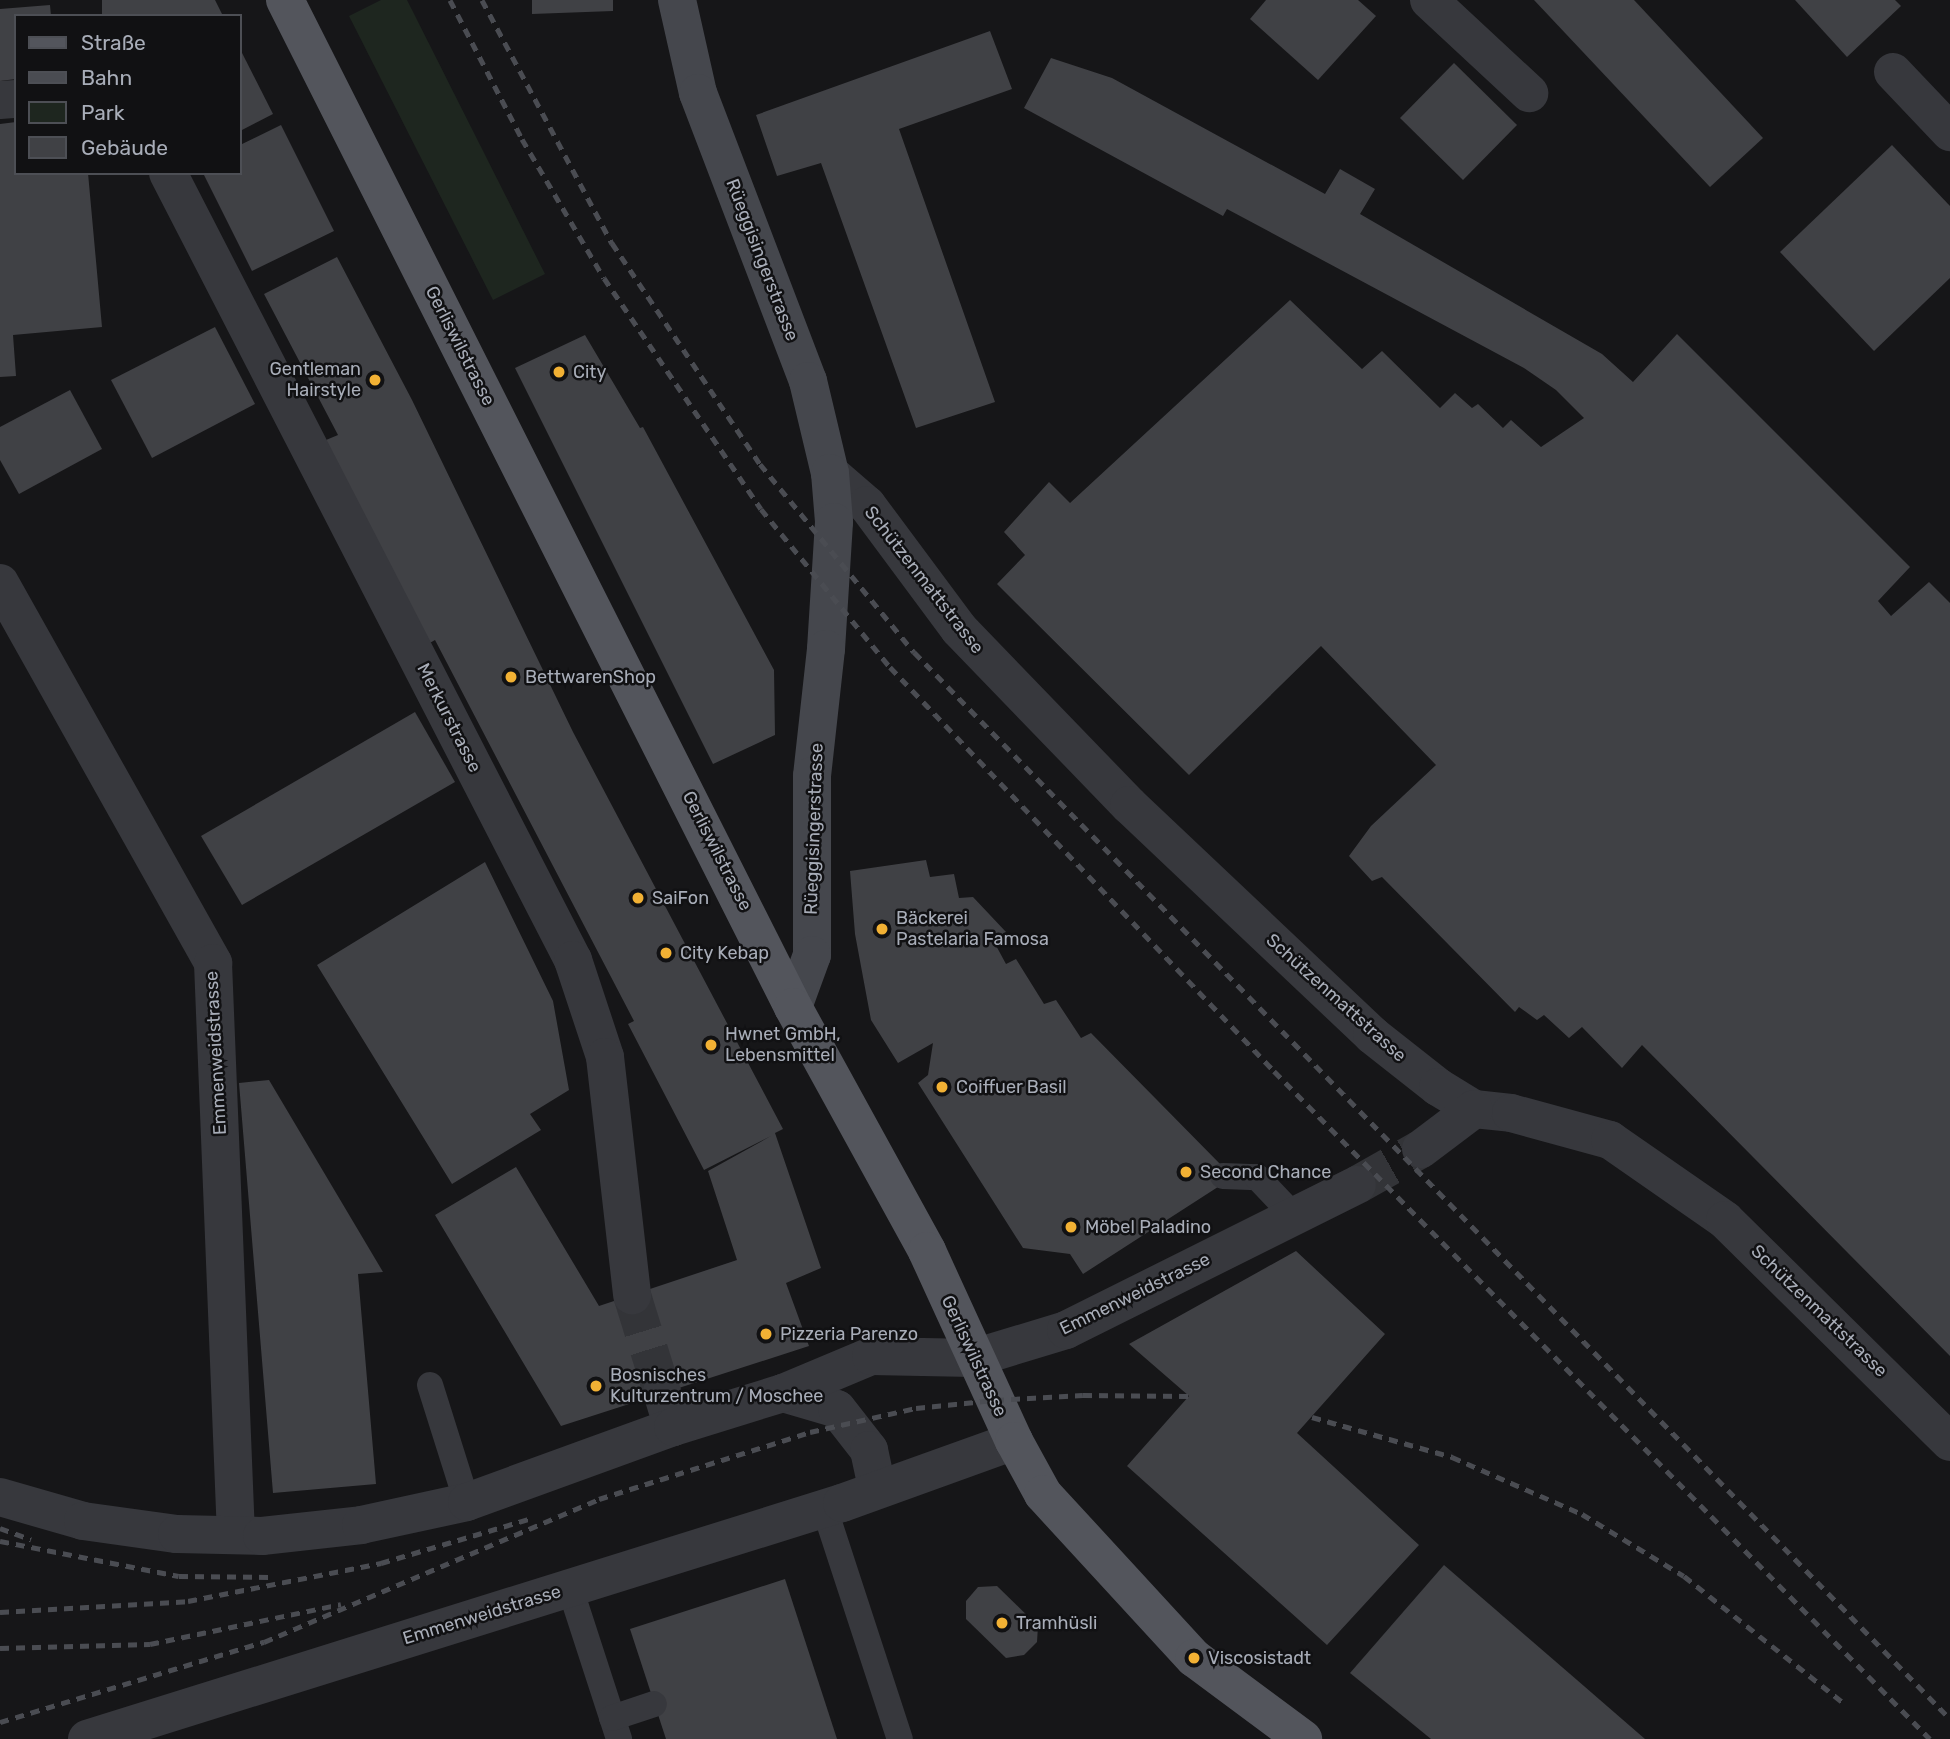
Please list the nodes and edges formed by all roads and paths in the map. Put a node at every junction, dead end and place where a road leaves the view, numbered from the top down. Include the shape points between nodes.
1 (285, 0) edge
2 (677, 0) edge
3 (1429, 0) edge
4 (1893, 72) dead end
5 (1529, 93) dead end
6 (1950, 132) edge
7 (169, 175) edge
8 (830, 473) junction
9 (0, 583) edge
10 (793, 1007) junction
11 (1474, 1109) junction
12 (1421, 1149) tunnel mouth
13 (1223, 1176) dead end
14 (1357, 1185) tunnel mouth
15 (1294, 1216) junction
16 (632, 1295) tunnel mouth
17 (974, 1358) junction
18 (430, 1385) dead end
19 (783, 1392) junction
20 (1014, 1441) junction
21 (1950, 1442) edge
22 (877, 1488) junction
23 (0, 1497) edge
24 (467, 1502) junction
25 (824, 1507) junction
26 (236, 1535) junction
27 (570, 1588) junction
28 (654, 1704) dead end
29 (616, 1729) edge
30 (148, 1730) edge
31 (86, 1739) edge
32 (900, 1739) edge
33 (1303, 1739) edge

1 - 10 main road, Gerliswilstrasse
2 - 8 street, Rüeggisingerstrasse via 698,93 808,381
3 - 5 street
4 - 6 street
7 - 16 street, Merkurstrasse via 573,961 605,1057
8 - 10 street, Rüeggisingerstrasse via 834,522 812,776 812,955
8 - 11 street, Schützenmattstrasse via 867,505 959,629 1129,805 1372,1035
9 - 26 street, Emmenweidstrasse via 213,963
10 - 17 main road, Gerliswilstrasse via 927,1251
11 - 12 street
11 - 21 street, Schützenmattstrasse via 1511,1113 1611,1140 1725,1220
13 - 15 lane via 1257,1177
14 - 15 street, Emmenweidstrasse
15 - 17 street, Emmenweidstrasse via 1066,1330
17 - 19 street, Emmenweidstrasse via 871,1356
17 - 20 main road, Gerliswilstrasse
18 - 24 lane
19 - 22 street via 837,1409 869,1450
19 - 24 street, Emmenweidstrasse via 667,1409
20 - 22 street, Emmenweidstrasse
20 - 33 main road, Gerliswilstrasse via 1043,1494 1194,1658
22 - 25 street, Emmenweidstrasse
23 - 26 street, Emmenweidstrasse via 83,1521 177,1534
24 - 26 street, Emmenweidstrasse via 361,1525
25 - 27 street, Emmenweidstrasse
25 - 32 lane
27 - 29 lane
27 - 30 street, Emmenweidstrasse
28 - 29 lane
30 - 31 street, Emmenweidstrasse

